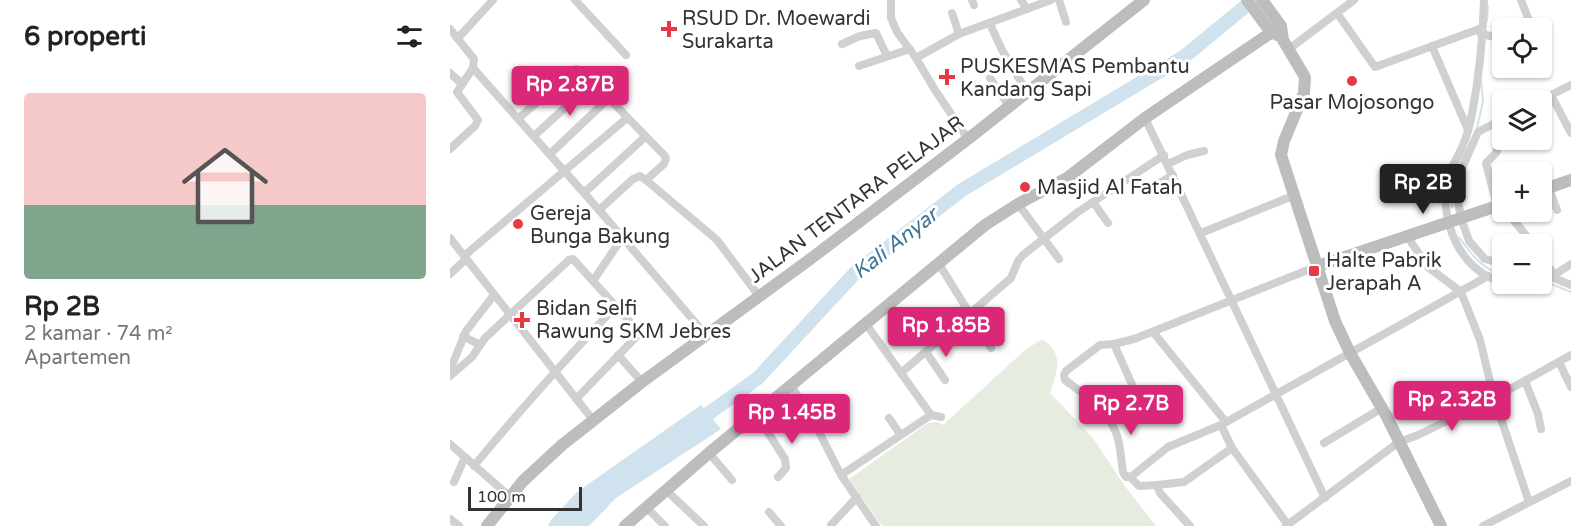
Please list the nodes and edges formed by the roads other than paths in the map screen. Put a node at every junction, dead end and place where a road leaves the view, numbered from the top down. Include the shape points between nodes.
1 (493, 0) edge
2 (575, 0) edge
3 (891, 0) edge
4 (1021, 0) edge
5 (1051, 0) edge
6 (1059, 0) edge
7 (1247, 0) edge
8 (1262, 0) edge
9 (1335, 0) edge
10 (1354, 0) edge
11 (1484, 0) edge
12 (1521, 0) edge
13 (1143, 1) edge
14 (1027, 9) junction
15 (1340, 11) junction
16 (952, 13) dead end
17 (1527, 18) edge
18 (1066, 22) dead end
19 (990, 24) junction
20 (1274, 26) junction
21 (450, 29) edge
22 (1484, 33) junction
23 (959, 34) junction
24 (1492, 34) edge
25 (458, 38) junction
26 (842, 44) dead end
27 (1286, 44) junction
28 (1432, 46) junction
29 (910, 49) junction
30 (626, 55) dead end
31 (887, 56) junction
32 (916, 58) junction
33 (859, 66) dead end
34 (473, 68) junction
35 (450, 73) edge
36 (990, 78) dead end
37 (593, 82) junction
38 (461, 83) junction
39 (1571, 86) edge
40 (1027, 92) junction
41 (1552, 95) edge
42 (1552, 97) edge
43 (609, 99) junction
44 (1009, 106) junction
45 (627, 118) junction
46 (1145, 118) junction
47 (518, 119) junction
48 (1492, 124) edge
49 (1571, 133) edge
50 (1471, 134) junction
51 (534, 136) junction
52 (645, 137) junction
53 (968, 139) junction
54 (450, 149) edge
55 (1497, 150) edge
56 (1204, 151) dead end
57 (550, 154) junction
58 (1164, 155) junction
59 (1168, 164) junction
60 (565, 172) junction
61 (1173, 175) junction
62 (1492, 179) edge
63 (646, 180) junction
64 (1571, 180) edge
65 (1157, 185) dead end
66 (1552, 187) edge
67 (584, 193) junction
68 (1295, 195) junction
69 (1552, 200) edge
70 (1093, 202) junction
71 (1018, 204) junction
72 (1492, 209) edge
73 (599, 210) junction
74 (1557, 210) dead end
75 (1457, 219) junction
76 (1515, 222) edge
77 (1108, 223) dead end
78 (1201, 234) junction
79 (1525, 234) edge
80 (1407, 236) junction
81 (450, 238) edge
82 (622, 238) junction
83 (1044, 239) junction
84 (465, 257) junction
85 (1059, 259) dead end
86 (1492, 261) edge
87 (939, 264) junction
88 (1571, 264) edge
89 (1318, 266) junction
90 (450, 274) edge
91 (1488, 276) junction
92 (1553, 276) joint
93 (1492, 278) edge
94 (593, 281) junction
95 (1571, 285) edge
96 (1461, 292) junction
97 (494, 295) junction
98 (759, 296) junction
99 (1232, 301) junction
100 (616, 306) junction
101 (968, 314) junction
102 (511, 316) junction
103 (866, 324) junction
104 (1153, 332) junction
105 (706, 335) junction
106 (462, 336) junction
107 (1114, 344) junction
108 (480, 345) junction
109 (991, 348) dead end
110 (926, 352) junction
111 (1350, 353) junction
112 (618, 355) junction
113 (1571, 355) edge
114 (1559, 362) junction
115 (450, 370) edge
116 (554, 371) junction
117 (901, 373) junction
118 (450, 376) edge
119 (945, 380) dead end
120 (1525, 381) junction
121 (642, 382) junction
122 (791, 386) junction
123 (1571, 387) edge
124 (1275, 394) junction
125 (1494, 398) junction
126 (576, 399) junction
127 (1382, 408) junction
128 (756, 414) junction
129 (1105, 414) junction
130 (931, 415) junction
131 (941, 417) dead end
132 (889, 418) dead end
133 (593, 420) junction
134 (1223, 424) junction
135 (1541, 429) dead end
136 (900, 434) junction
137 (1400, 442) junction
138 (1324, 443) dead end
139 (450, 444) edge
140 (1232, 448) junction
141 (709, 453) junction
142 (465, 458) junction
143 (474, 466) junction
144 (841, 475) junction
145 (778, 477) dead end
146 (1130, 477) junction
147 (732, 480) dead end
148 (454, 482) dead end
149 (1570, 483) edge
150 (1157, 485) junction
151 (667, 491) junction
152 (509, 496) junction
153 (856, 497) junction
154 (1325, 498) junction
155 (1529, 502) junction
156 (646, 507) junction
157 (769, 512) dead end
158 (450, 519) edge
159 (831, 525) edge
160 (1287, 525) edge
161 (459, 526) edge
162 (487, 526) edge
163 (625, 526) edge
164 (665, 526) edge
165 (704, 526) edge
166 (782, 526) edge
167 (876, 526) edge
168 (1190, 526) edge
169 (1441, 526) edge
170 (1483, 526) edge

1 - 25 street
2 - 30 street
3 - 29 street via 893,23
4 - 14 street
5 - 14 street
6 - 18 street
7 - 20 main road
8 - 20 main road
9 - 15 street
10 - 15 street
11 - 22 street
12 - 17 street
13 - 40 main road, JALAN TENTARA PELAJAR
14 - 19 street
15 - 27 street
15 - 28 street via 1376,67
16 - 23 street
19 - 23 street
19 - 40 street
20 - 27 main road
20 - 46 main road
21 - 25 street
22 - 24 street
22 - 28 street
22 - 50 street
23 - 32 street
25 - 34 street via 474,59
26 - 31 street via 876,33
27 - 68 main road via 1305,77 1304,93 1281,155
28 - 50 street
29 - 31 street
29 - 32 street
31 - 33 street
32 - 53 street
34 - 38 street
34 - 47 street
35 - 38 street
36 - 44 street
37 - 43 street
37 - 47 street via 581,71 573,70
37 - 51 street
38 - 54 street via 457,94 477,122
39 - 41 street
40 - 44 main road, JALAN TENTARA PELAJAR
42 - 49 street
43 - 45 street
43 - 57 street
44 - 53 main road, JALAN TENTARA PELAJAR
45 - 52 street
45 - 60 street
46 - 58 street
46 - 71 main road via 1067,178
47 - 51 street
48 - 50 street
50 - 75 street via 1458,182
51 - 57 street
52 - 63 street via 666,159
52 - 67 street
53 - 98 main road, JALAN TENTARA PELAJAR
55 - 62 street via 1486,163
56 - 59 street
57 - 60 street
58 - 59 street
58 - 70 street
59 - 61 street
60 - 67 street
60 - 84 street
61 - 65 street
61 - 78 street
63 - 73 street via 640,176 633,179
63 - 98 street via 717,240
64 - 66 main road
67 - 73 street
68 - 78 street
68 - 89 main road
69 - 74 street
70 - 77 street
70 - 83 street
71 - 83 street
71 - 87 main road via 985,225
72 - 75 main road
73 - 82 street
75 - 80 main road
75 - 86 street via 1477,252
75 - 91 street via 1453,236 1464,256
76 - 79 street
78 - 99 street
80 - 89 main road
80 - 96 street via 1428,267
81 - 84 street
82 - 94 street
82 - 105 street
83 - 85 street
83 - 101 street via 1018,261 1011,278
84 - 90 street
84 - 97 street
87 - 101 street
87 - 103 main road
88 - 92 street
89 - 99 street
89 - 111 main road via 1335,321
91 - 93 street
91 - 96 street
92 - 95 street
94 - 100 street
94 - 102 street via 572,259
96 - 111 street
96 - 125 street via 1480,340
97 - 102 street
97 - 106 street
98 - 105 main road, JALAN TENTARA PELAJAR
99 - 104 street
99 - 124 street
100 - 112 street via 640,333
100 - 116 street
101 - 109 street
101 - 110 street
102 - 108 street
102 - 116 street
103 - 117 street
103 - 122 main road
104 - 107 street
104 - 134 street
105 - 121 main road, JALAN TENTARA PELAJAR
106 - 108 street
106 - 115 street
107 - 129 street via 1134,389
107 - 129 street via 1100,345 1064,375
108 - 118 street
110 - 117 street
110 - 119 street
111 - 124 street
111 - 127 main road
112 - 121 street
112 - 126 street
113 - 114 street
114 - 120 street
114 - 123 street
116 - 126 street
116 - 143 street
117 - 130 street
120 - 125 street
120 - 135 street
121 - 133 main road, JALAN TENTARA PELAJAR
122 - 128 main road
122 - 144 street
124 - 134 street
124 - 154 street
125 - 137 street
125 - 155 street
126 - 133 street
127 - 137 main road
127 - 138 street
128 - 141 main road
128 - 145 street via 785,459 786,468
129 - 146 street via 1118,437 1124,474
130 - 131 street
130 - 136 street
132 - 136 street
133 - 152 main road, JALAN TENTARA PELAJAR via 540,463
134 - 140 street
134 - 146 street via 1168,447
136 - 144 street
137 - 154 street
137 - 169 main road
139 - 142 street
140 - 150 street via 1184,482
140 - 160 street
141 - 147 street
141 - 151 main road
142 - 143 street
142 - 148 street
143 - 152 street
144 - 153 street
146 - 150 street via 1139,486
149 - 155 street
150 - 168 street
151 - 156 main road
151 - 165 street
152 - 162 main road, JALAN TENTARA PELAJAR
153 - 159 street
153 - 167 street
154 - 160 street
155 - 170 street
156 - 163 main road
156 - 164 street
157 - 166 street
158 - 161 street

